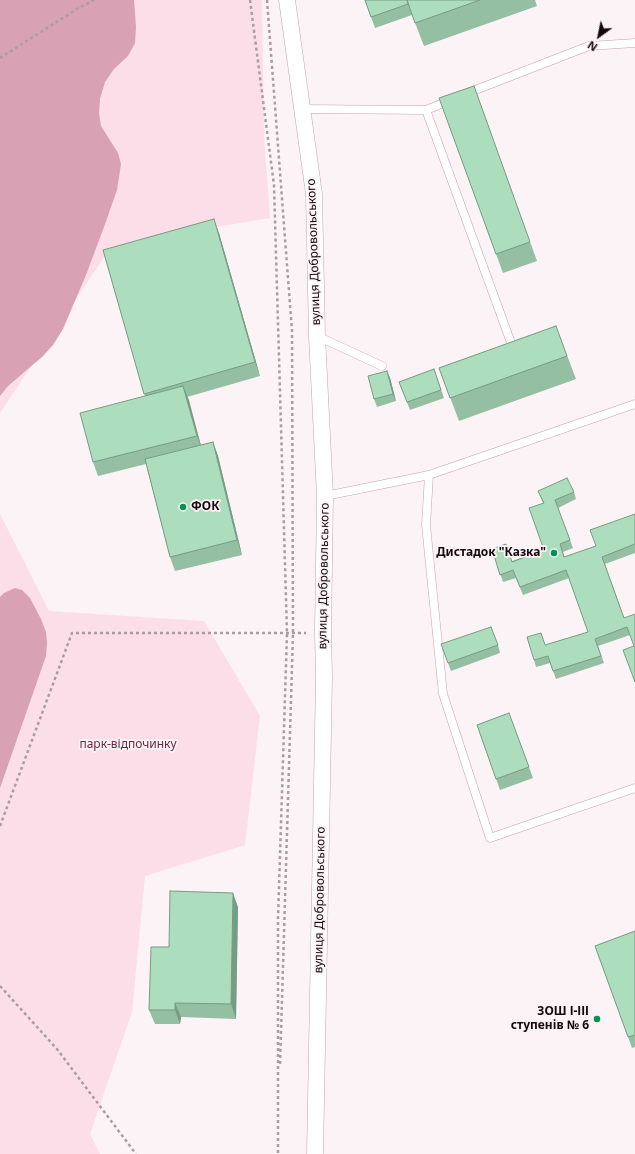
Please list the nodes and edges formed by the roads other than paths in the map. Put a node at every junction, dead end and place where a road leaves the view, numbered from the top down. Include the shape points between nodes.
1 (287, 0) edge
2 (635, 43) edge
3 (302, 109) junction
4 (426, 110) junction
5 (317, 336) junction
6 (510, 340) dead end
7 (382, 366) dead end
8 (635, 404) edge
9 (429, 475) junction
10 (325, 496) junction
11 (635, 788) edge
12 (315, 1154) edge

1 - 3 street, вулиця Добровольського
2 - 4 lane via 589,46
3 - 4 lane
3 - 5 street, вулиця Добровольського via 314,194
4 - 6 lane
5 - 7 lane
5 - 10 street, вулиця Добровольського
8 - 9 lane
9 - 10 lane
9 - 11 lane via 426,525 443,694 490,838
10 - 12 street, вулиця Добровольського

